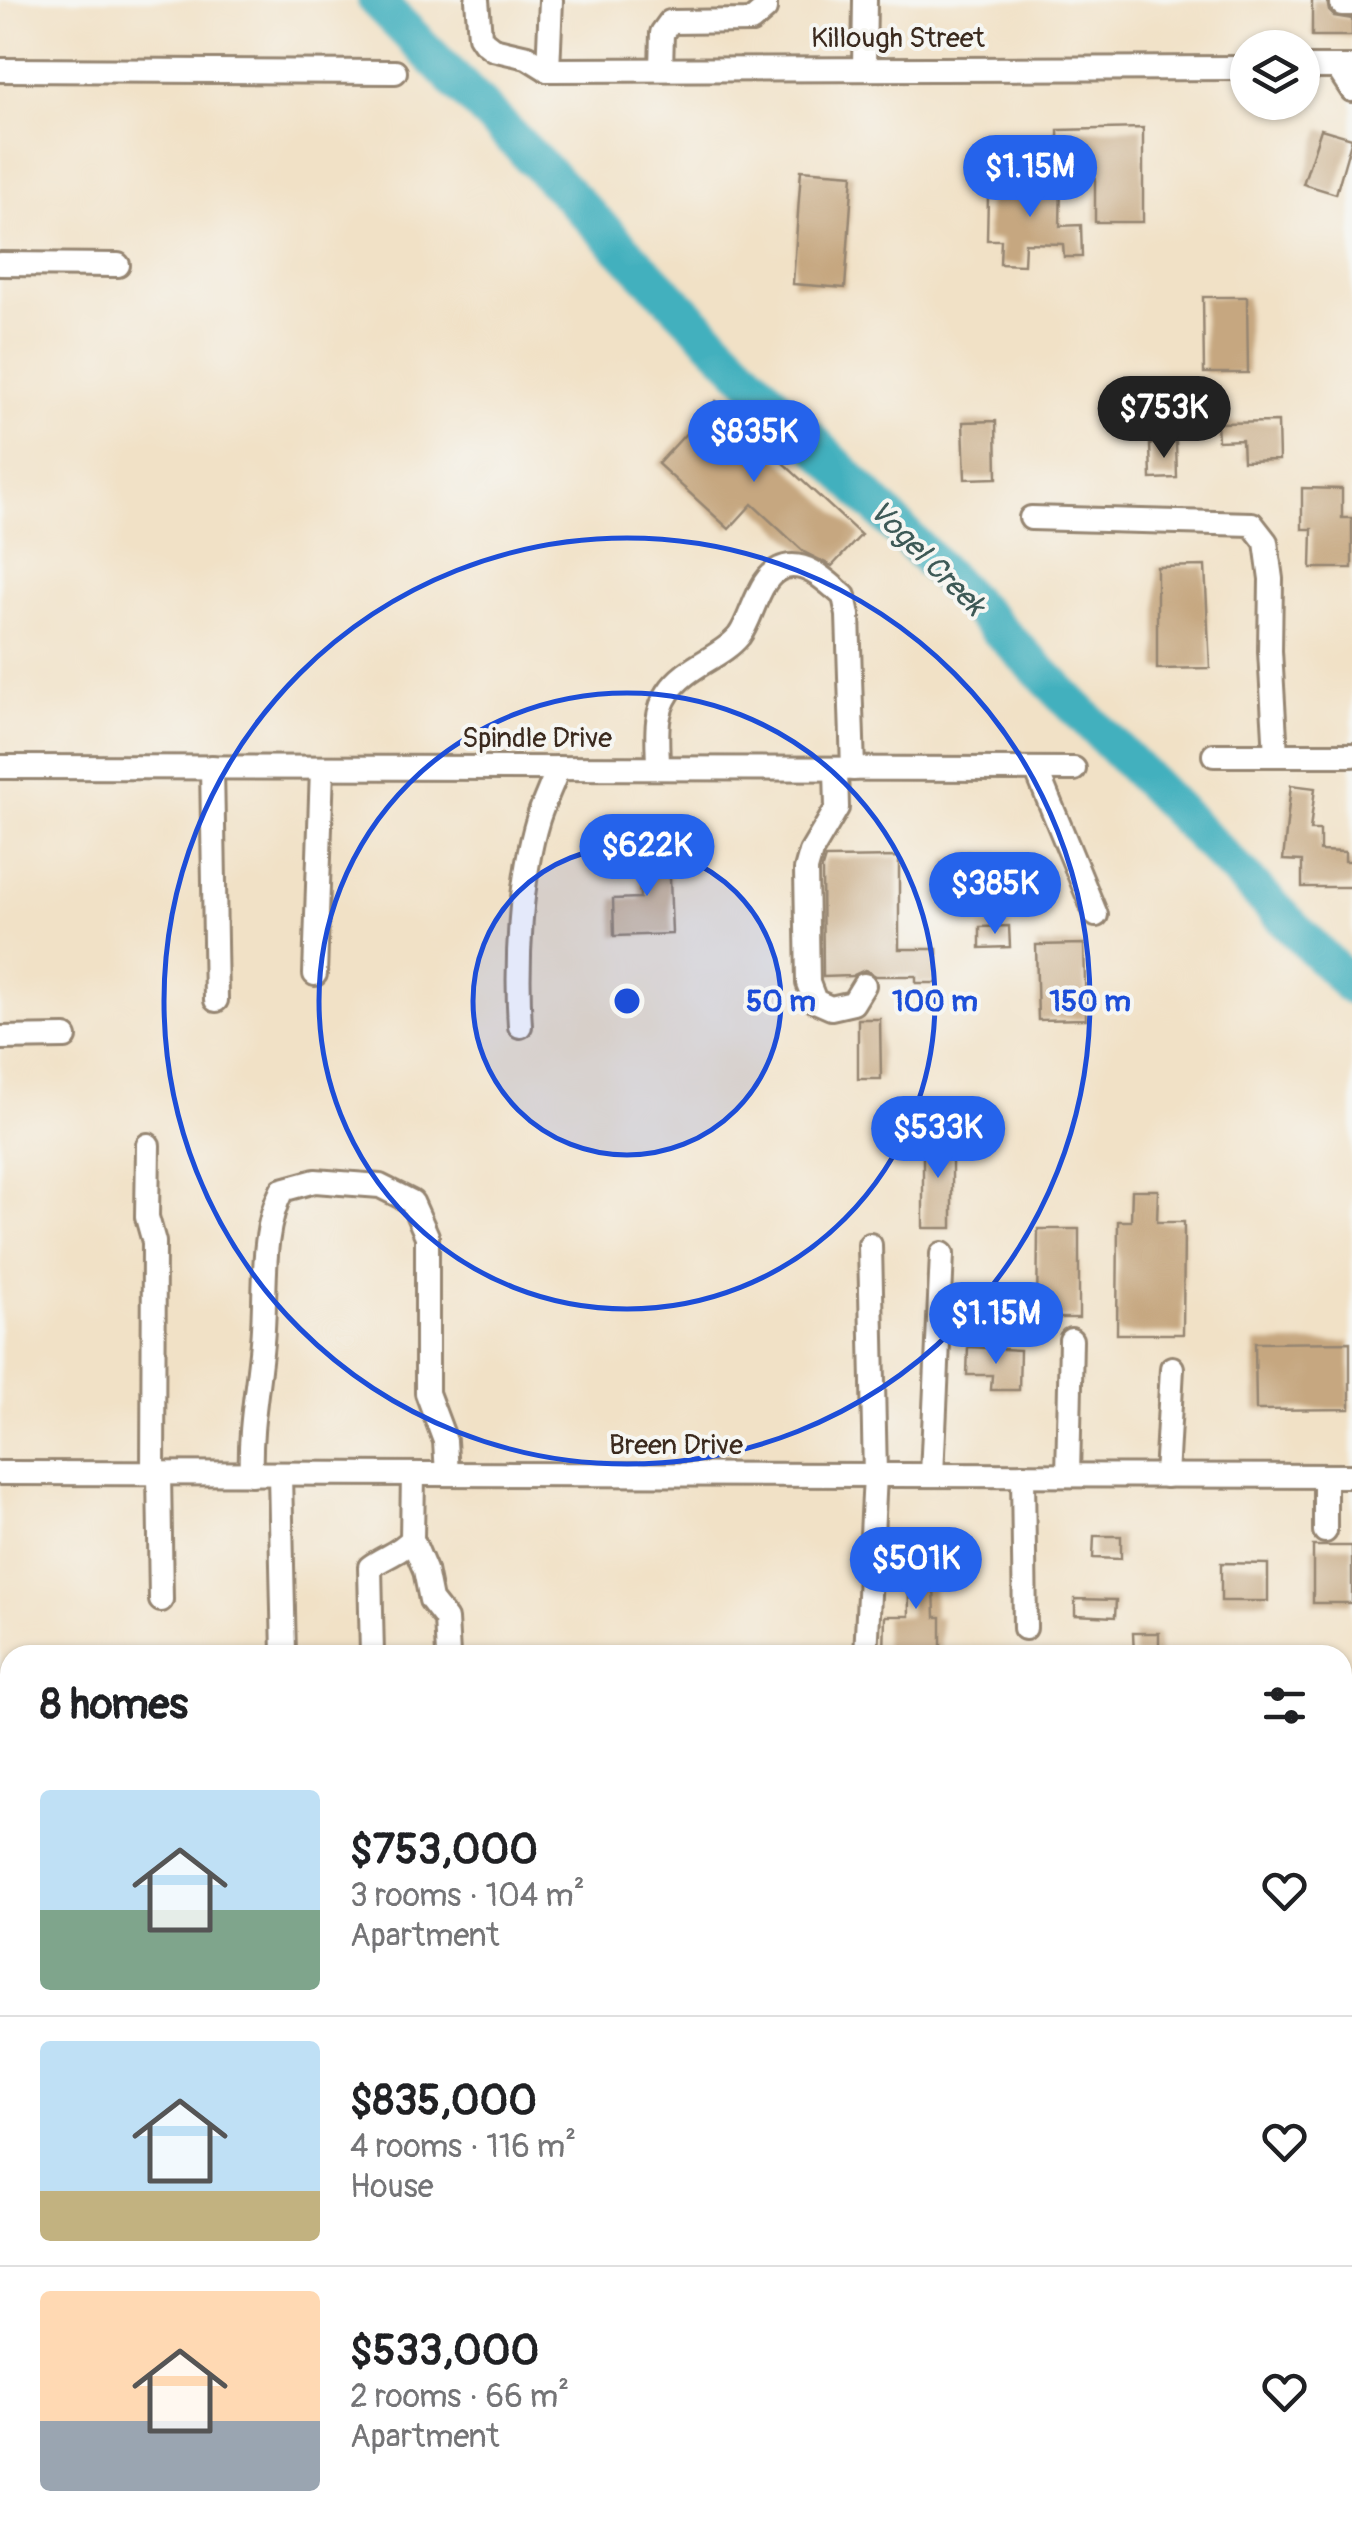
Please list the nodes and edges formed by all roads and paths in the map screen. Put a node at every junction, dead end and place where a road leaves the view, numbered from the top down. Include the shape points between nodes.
1 (477, 0) edge
2 (551, 0) edge
3 (765, 0) edge
4 (864, 0) edge
5 (1342, 0) edge
6 (1352, 4) edge
7 (1345, 67) edge
8 (864, 68) junction
9 (1230, 68) edge
10 (0, 70) edge
11 (548, 70) junction
12 (661, 70) junction
13 (395, 72) dead end
14 (1352, 90) edge
15 (0, 264) edge
16 (118, 265) dead end
17 (1032, 518) dead end
18 (1214, 755) dead end
19 (1276, 755) junction
20 (1352, 755) edge
21 (0, 767) edge
22 (212, 767) junction
23 (322, 768) junction
24 (558, 768) junction
25 (658, 768) junction
26 (845, 769) junction
27 (1036, 769) junction
28 (1074, 769) dead end
29 (1096, 915) dead end
30 (315, 974) dead end
31 (864, 986) dead end
32 (216, 1000) dead end
33 (520, 1026) dead end
34 (65, 1037) dead end
35 (0, 1038) edge
36 (148, 1145) dead end
37 (870, 1245) dead end
38 (942, 1254) dead end
39 (1071, 1340) dead end
40 (1172, 1368) dead end
41 (0, 1473) edge
42 (156, 1474) junction
43 (251, 1474) junction
44 (280, 1474) junction
45 (413, 1474) junction
46 (447, 1474) junction
47 (875, 1475) junction
48 (932, 1475) junction
49 (1024, 1476) junction
50 (1068, 1476) junction
51 (1166, 1476) junction
52 (1326, 1476) junction
53 (1352, 1476) edge
54 (1325, 1531) dead end
55 (412, 1539) junction
56 (161, 1600) dead end
57 (1026, 1628) dead end
58 (284, 1645) edge
59 (372, 1645) edge
60 (447, 1645) edge
61 (866, 1645) edge

1 - 11 street via 484,42
2 - 11 street
3 - 12 street via 751,21 670,22 662,33
4 - 8 street
5 - 6 street
7 - 14 street
8 - 9 street, Killough Street
8 - 12 street, Killough Street
10 - 13 street
11 - 12 street, Killough Street
15 - 16 street
17 - 19 street via 1252,524 1266,542 1271,579
18 - 19 street
19 - 20 street
21 - 22 street, Spindle Drive
22 - 23 street, Spindle Drive
22 - 32 street
23 - 24 street, Spindle Drive
23 - 30 street
24 - 25 street, Spindle Drive
24 - 33 street via 538,821 524,897
25 - 26 street, Spindle Drive
25 - 26 street via 657,720 667,694 686,672 738,637 768,579 782,567 802,566 844,596
26 - 27 street, Spindle Drive
26 - 31 street via 837,808 806,870 808,998 822,1007 843,1007
27 - 28 street, Spindle Drive
27 - 29 street
34 - 35 street
36 - 42 street
37 - 47 street
38 - 48 street
39 - 50 street
40 - 51 street
41 - 42 street, Breen Drive
42 - 43 street, Breen Drive
42 - 56 street
43 - 44 street, Breen Drive
43 - 46 street via 270,1213 282,1190 315,1181 380,1186 412,1202 420,1219 427,1236 427,1393 444,1440
44 - 45 street, Breen Drive
44 - 58 street
45 - 46 street, Breen Drive
45 - 55 street
46 - 47 street, Breen Drive
47 - 48 street, Breen Drive
47 - 61 street
48 - 49 street, Breen Drive
49 - 50 street, Breen Drive
49 - 57 street
50 - 51 street, Breen Drive
51 - 52 street, Breen Drive
52 - 53 street, Breen Drive
52 - 54 street
55 - 59 street via 370,1568
55 - 60 street via 430,1600 446,1619

